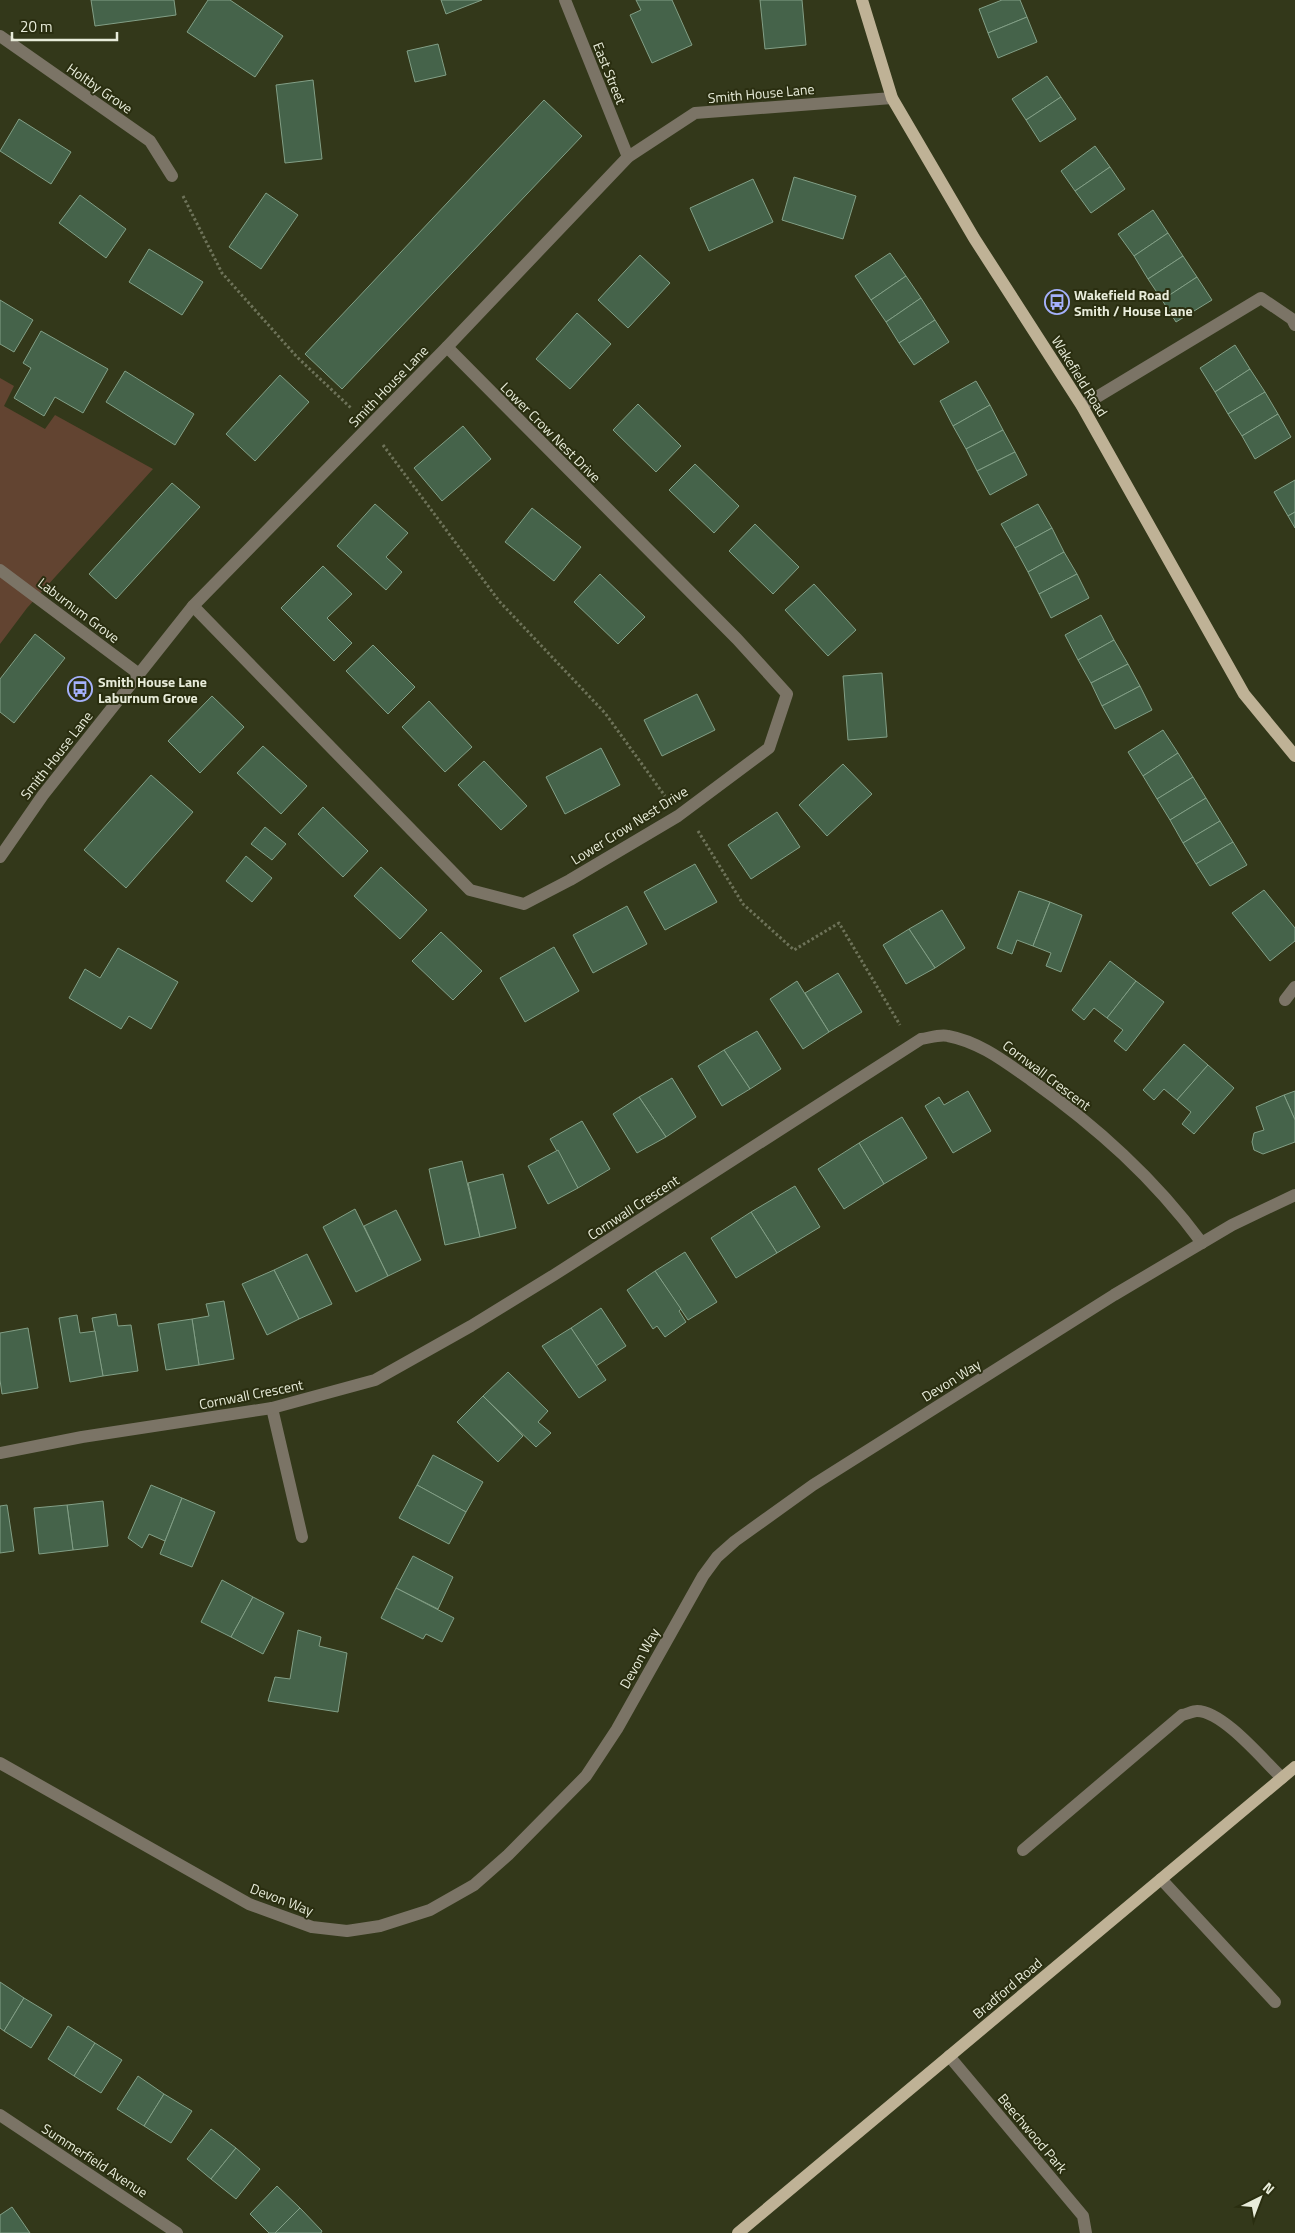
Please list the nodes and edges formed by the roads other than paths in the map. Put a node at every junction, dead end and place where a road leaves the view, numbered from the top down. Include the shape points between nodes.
1 (564, 0) edge
2 (862, 0) edge
3 (0, 36) edge
4 (892, 98) junction
5 (628, 158) junction
6 (172, 176) road end
7 (1295, 325) edge
8 (447, 347) junction
9 (1082, 406) junction
10 (0, 570) edge
11 (194, 606) junction
12 (139, 674) junction
13 (1295, 756) edge
14 (0, 857) edge
15 (1295, 987) edge
16 (1285, 1000) dead end
17 (1295, 1195) edge
18 (1202, 1243) junction
19 (272, 1408) junction
20 (0, 1453) edge
21 (302, 1537) dead end
22 (0, 1763) edge
23 (1295, 1767) edge
24 (1282, 1778) junction
25 (1023, 1850) dead end
26 (1161, 1879) junction
27 (1275, 2002) dead end
28 (949, 2056) junction
29 (0, 2115) edge
30 (173, 2232) edge
31 (738, 2233) edge
32 (1086, 2233) edge

1 - 5 street, East Street
2 - 4 main road, Wakefield Road
3 - 6 street, Holtby Grove via 150,140
4 - 5 street, Smith House Lane via 695,113
4 - 9 main road, Wakefield Road via 974,238
5 - 8 street, Smith House Lane
7 - 9 street via 1292,319 1262,298
8 - 11 street, Smith House Lane
8 - 11 street, Lower Crow Nest Drive via 737,639 787,694 769,748 678,816 524,904 470,890
9 - 13 main road, Wakefield Road via 1244,694
10 - 12 street, Laburnum Grove
11 - 12 street, Smith House Lane
12 - 14 street, Smith House Lane via 43,795
15 - 16 street
17 - 18 street, Devon Way
18 - 19 street, Cornwall Crescent via 1183,1217 1123,1152 1047,1091 990,1051 946,1035 921,1039 471,1326 375,1380
18 - 22 street, Devon Way via 830,1474 735,1541 703,1576 617,1729 586,1776 474,1885 430,1910 380,1926 347,1930 312,1927 249,1904
19 - 20 street, Cornwall Crescent
19 - 21 street
23 - 24 main road, Bradford Road
24 - 25 street via 1216,1716 1198,1711 1182,1715
24 - 26 main road, Bradford Road
26 - 27 street
26 - 28 main road, Bradford Road
28 - 31 main road, Bradford Road
28 - 32 street, Beechwood Park via 1083,2216
29 - 30 street, Summerfield Avenue

